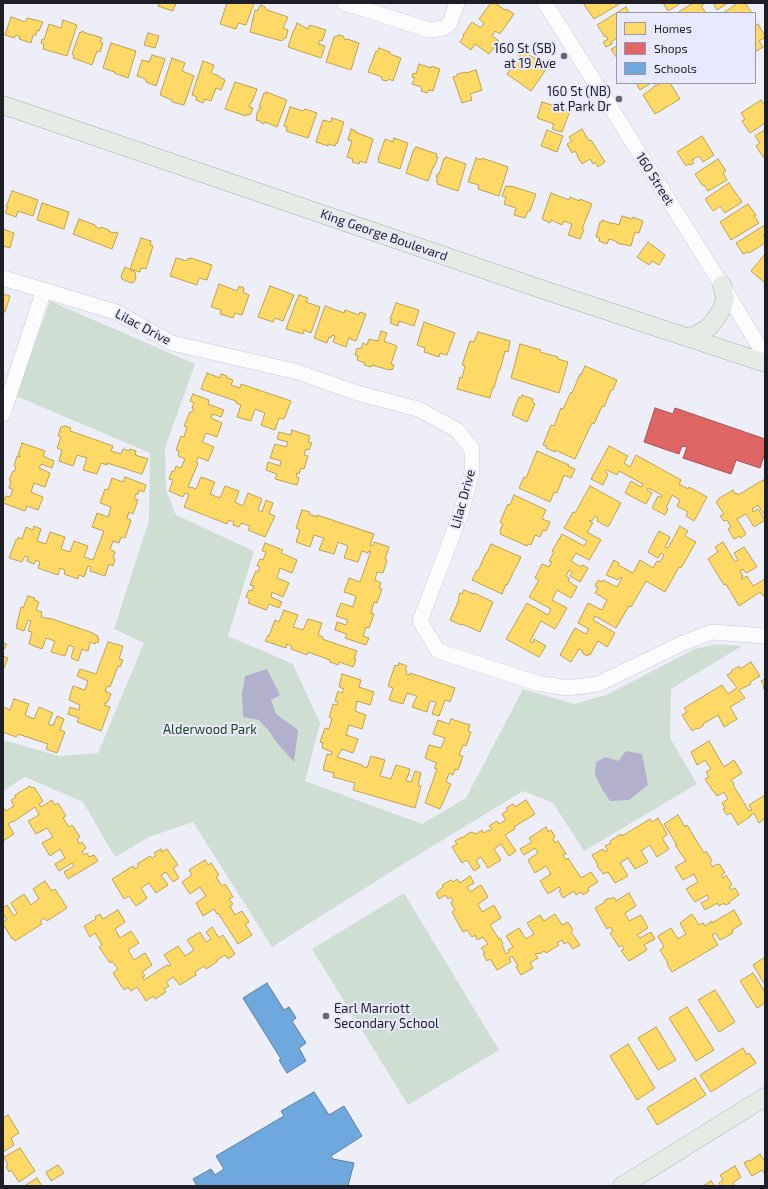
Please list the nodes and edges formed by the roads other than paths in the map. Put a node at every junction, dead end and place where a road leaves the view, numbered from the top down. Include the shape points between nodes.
1 (345, 3) edge
2 (457, 3) edge
3 (545, 3) edge
4 (3, 105) edge
5 (3, 278) edge
6 (722, 285) junction
7 (44, 290) junction
8 (688, 337) junction
9 (765, 356) edge
10 (765, 363) edge
11 (3, 414) edge
12 (765, 636) edge
13 (765, 1097) edge
14 (622, 1186) edge

1 - 2 street via 429,30 444,28 450,22
3 - 6 street, 160 Street
4 - 8 main road, King George Boulevard
5 - 7 street, Lilac Drive
6 - 8 main road via 725,298 715,320 708,328
6 - 9 street, 160 Street
7 - 11 street
7 - 12 street, Lilac Drive via 116,312 172,343 298,372 357,393 418,408 457,430 472,449 472,472 462,510 420,621 438,651 537,682 567,688 598,684 683,642 712,632
8 - 10 main road, King George Boulevard
13 - 14 main road

